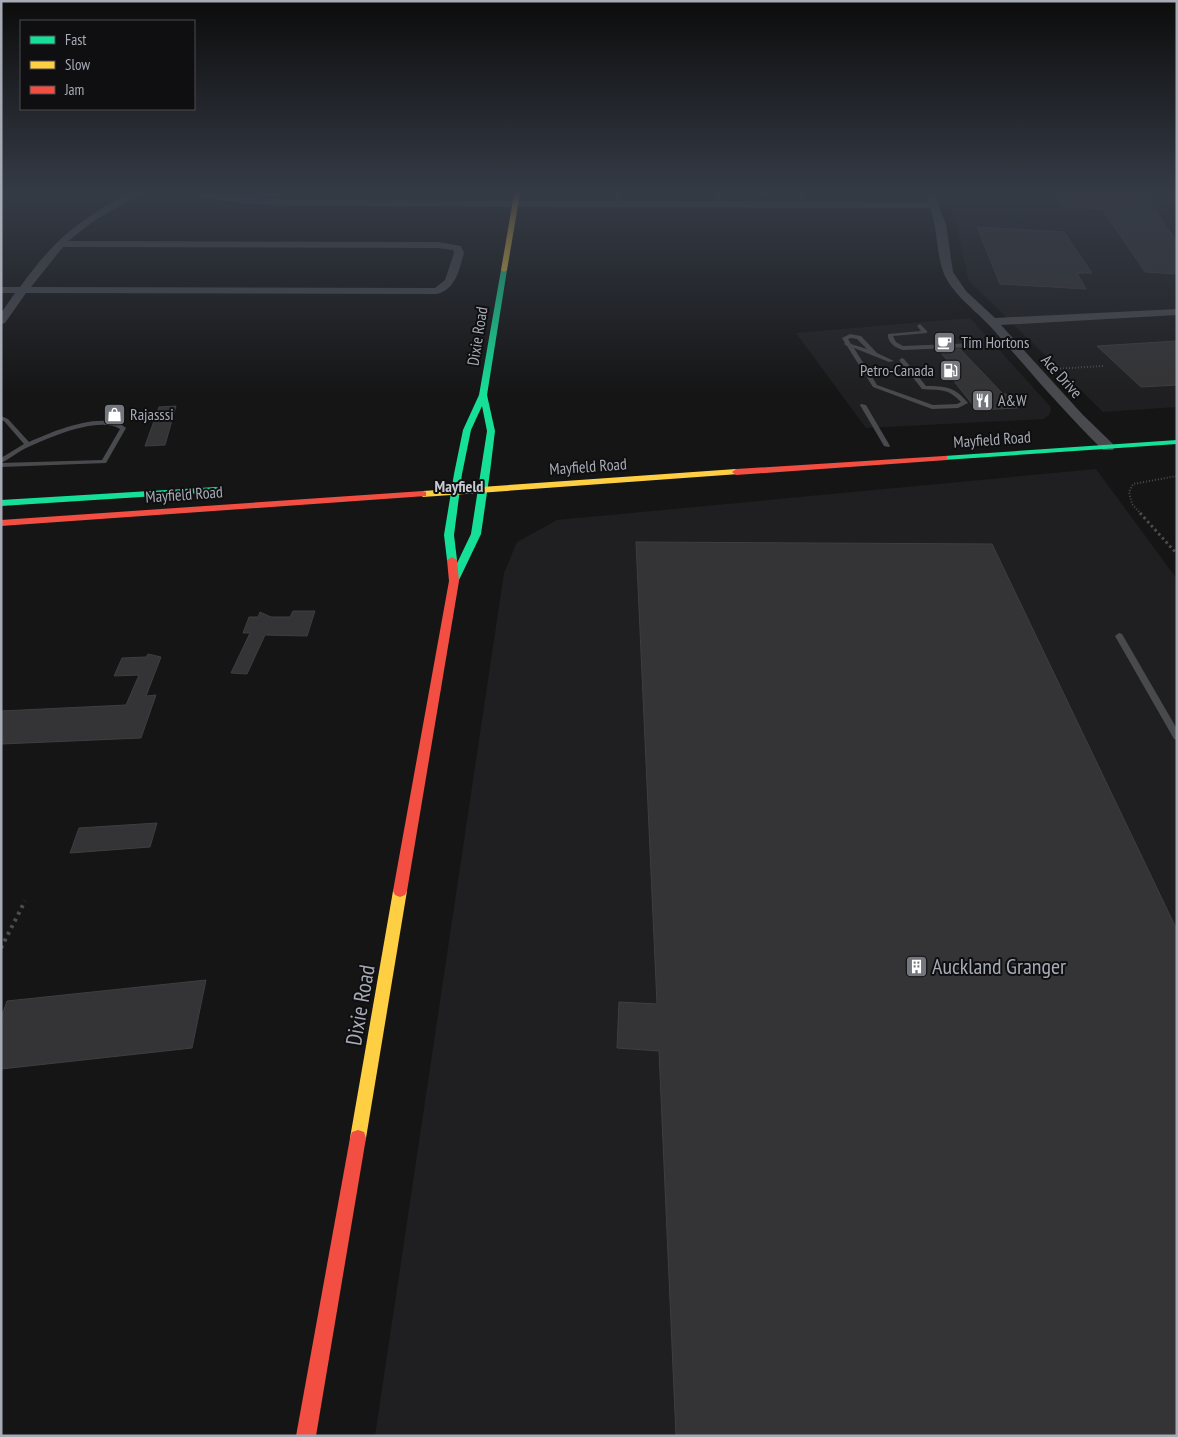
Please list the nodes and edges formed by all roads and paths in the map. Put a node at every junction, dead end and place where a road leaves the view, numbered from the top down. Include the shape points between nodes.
1 (47, 261) edge
2 (456, 261) edge
3 (506, 261) edge
4 (946, 261) edge
5 (1, 290) edge
6 (24, 290) junction
7 (1177, 312) edge
8 (1, 321) edge
9 (992, 322) junction
10 (920, 326) dead end
11 (847, 344) junction
12 (975, 345) dead end
13 (875, 355) junction
14 (902, 360) dead end
15 (890, 361) dead end
16 (1103, 366) dead end
17 (1035, 370) junction
18 (484, 395) junction
19 (863, 405) dead end
20 (1, 418) edge
21 (1107, 431) dead end
22 (1092, 432) junction
23 (1075, 433) dead end
24 (1177, 442) edge
25 (28, 445) junction
26 (887, 445) dead end
27 (1108, 446) junction
28 (1, 460) edge
29 (1, 465) edge
30 (477, 472) junction
31 (442, 475) dead end
32 (1177, 476) edge
33 (230, 489) dead end
34 (483, 490) junction
35 (456, 492) junction
36 (1, 503) edge
37 (1, 523) edge
38 (1177, 554) edge
39 (454, 581) junction
40 (1119, 636) dead end
41 (1177, 737) edge
42 (25, 900) dead end
43 (1, 948) edge
44 (306, 1436) edge

1 - 6 street
2 - 6 street via 449,283 437,291
3 - 18 main road, Dixie Road
4 - 9 street, Ace Drive via 948,272 962,293
5 - 6 street
6 - 8 street
7 - 9 street
9 - 17 street, Ace Drive
10 - 12 lane via 925,332 890,335 891,339 903,348
11 - 13 lane
11 - 13 lane via 845,338 856,336 864,340
11 - 14 lane via 876,386 887,392 932,406 958,406 965,402 947,388 924,388
13 - 15 lane
16 - 17 path
17 - 22 street, Ace Drive
18 - 30 main road, Dixie Road via 491,431
18 - 30 main road, Dixie Road via 467,430
19 - 26 lane
20 - 25 lane
21 - 22 main road
22 - 23 main road
22 - 27 street, Ace Drive
24 - 27 main road, Mayfield Road
25 - 28 lane
25 - 29 lane via 88,424 116,423 123,428 104,462
27 - 34 main road, Mayfield Road
30 - 31 main road
30 - 34 main road, Dixie Road
30 - 35 main road, Dixie Road
32 - 38 path via 1132,484 1129,492 1132,504
33 - 36 main road, Mayfield Road
34 - 35 main road, Mayfield Road
34 - 39 main road, Dixie Road via 476,534
35 - 37 main road, Mayfield Road
35 - 39 main road, Dixie Road via 449,535
39 - 44 main road, Dixie Road
40 - 41 lane
42 - 43 path

